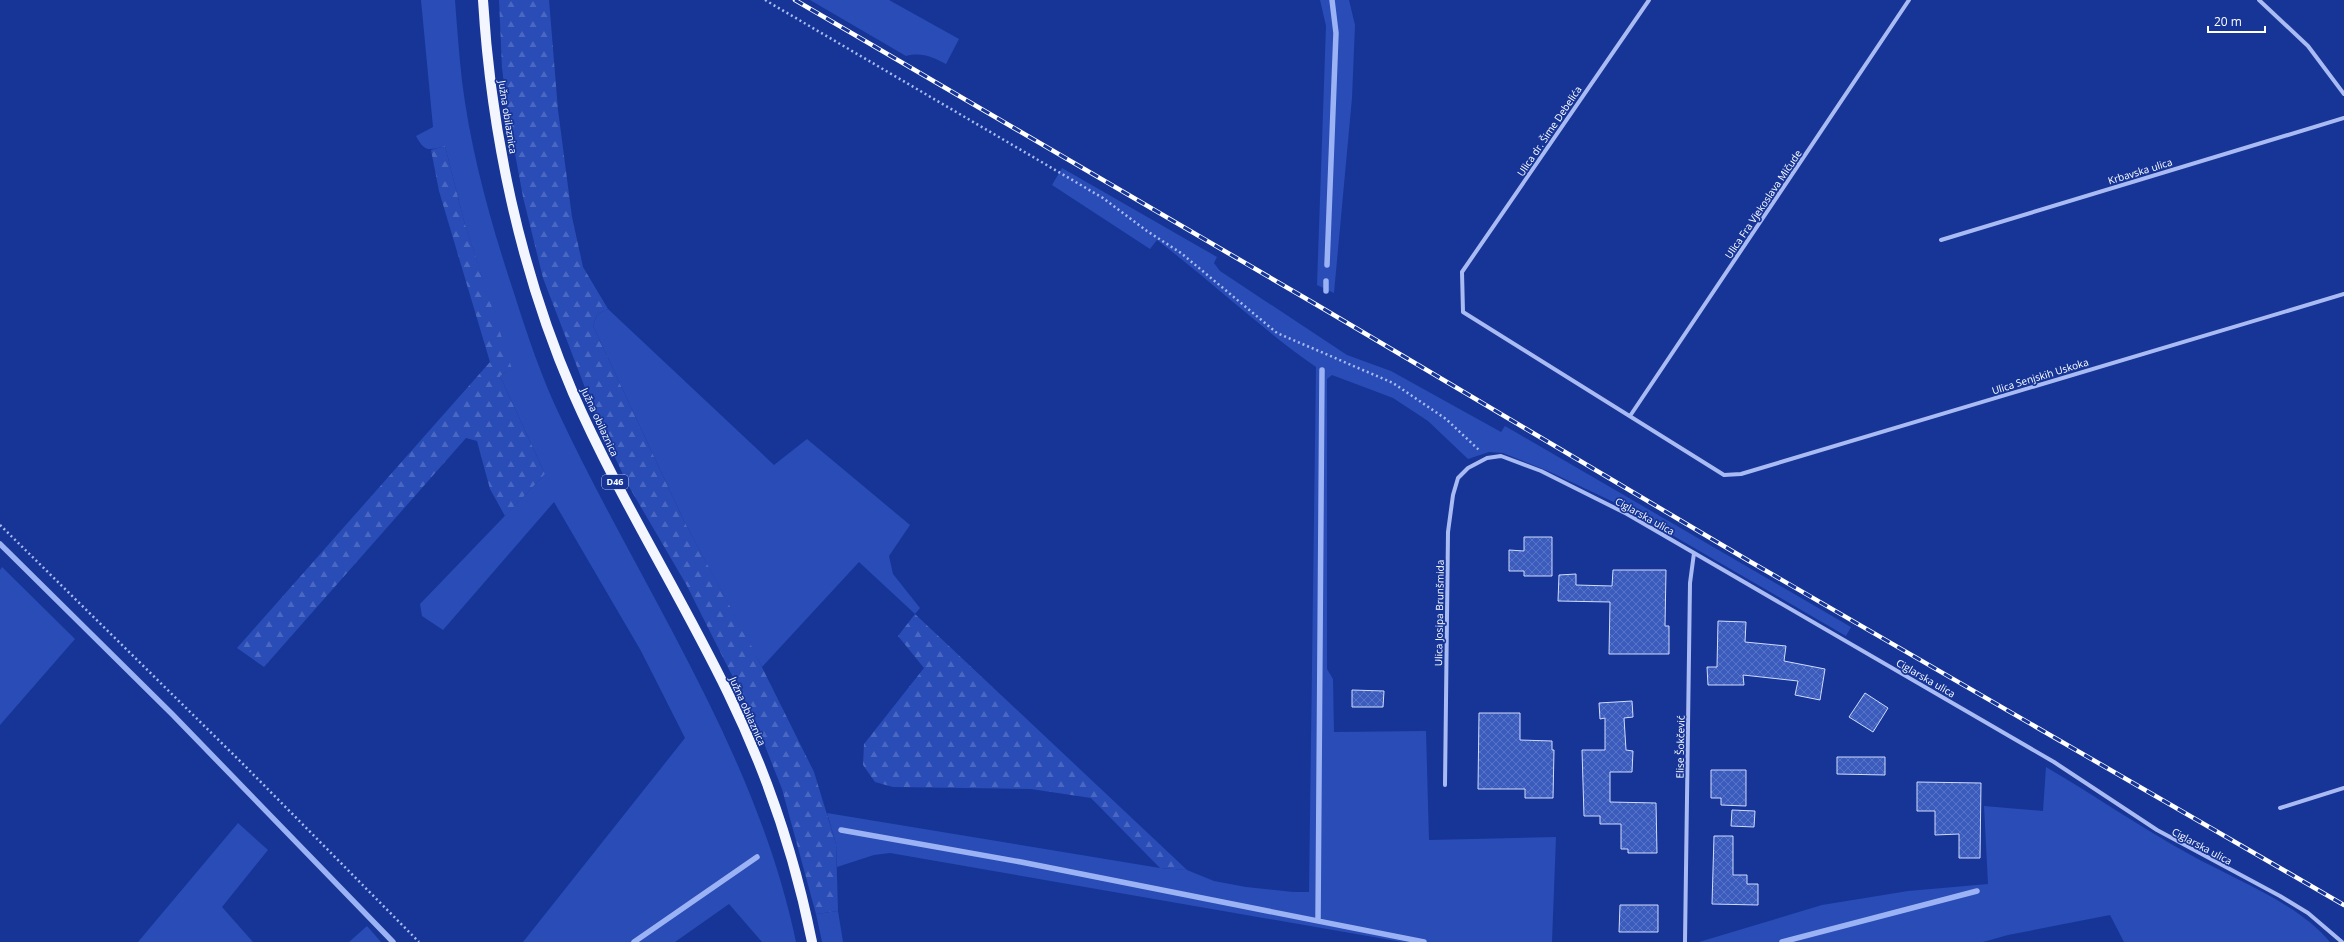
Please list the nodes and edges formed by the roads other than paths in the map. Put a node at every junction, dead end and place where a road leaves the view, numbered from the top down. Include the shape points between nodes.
1 (483, 0) edge
2 (1649, 0) edge
3 (1909, 0) edge
4 (2259, 0) edge
5 (2344, 94) edge
6 (2344, 118) edge
7 (1941, 240) dead end
8 (1462, 272) joint
9 (2344, 294) edge
10 (1630, 416) junction
11 (1487, 458) joint
12 (1694, 552) junction
13 (1445, 785) dead end
14 (2344, 788) edge
15 (2280, 808) dead end
16 (812, 942) edge
17 (1685, 942) edge
18 (2342, 942) edge

1 - 16 main road, Južna obilaznica / D46 via 491,89 502,159 541,307 572,391 613,477 728,692 747,733 797,879
2 - 8 street, Ulica dr. Šime Debelića
3 - 10 street, Ulica Fra Vjekoslava Mičude
4 - 5 street via 2308,46
6 - 7 street, Krbavska ulica
8 - 10 street, Ulica Senjskih Uskoka via 1463,312
9 - 10 street, Ulica Senjskih Uskoka via 1741,474 1724,475
11 - 12 street, Ciglarska ulica via 1501,456 1541,471 1627,514
11 - 13 street, Ulica Josipa Brunšmida via 1468,468 1458,478 1448,532
12 - 17 street, Elise Šokčević via 1690,583
12 - 18 street, Ciglarska ulica via 2054,762 2157,830 2280,896 2308,913
14 - 15 street

